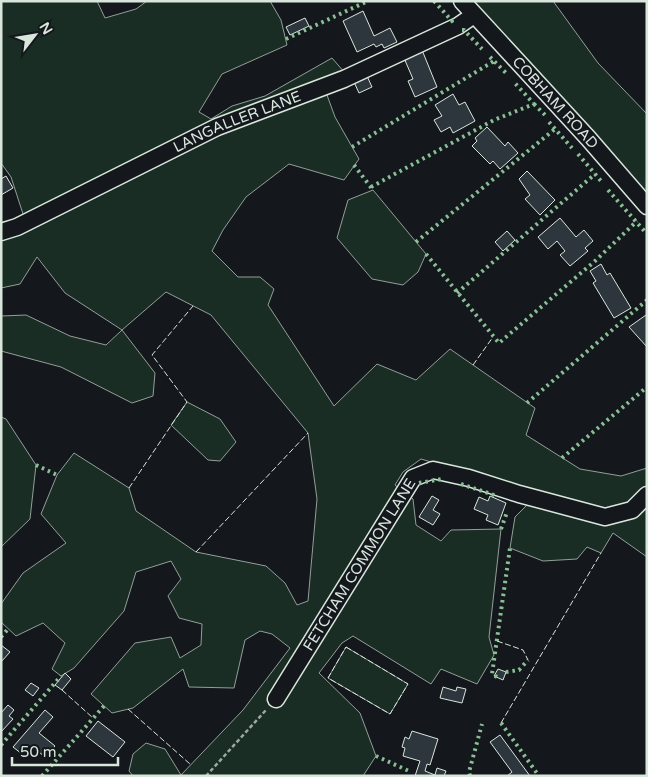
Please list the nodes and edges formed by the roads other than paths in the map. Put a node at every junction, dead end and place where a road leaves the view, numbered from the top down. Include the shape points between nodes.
1 (462, 1) edge
2 (474, 15) junction
3 (647, 206) edge
4 (1, 232) edge
5 (647, 495) edge
6 (276, 699) road end

1 - 2 street, COBHAM ROAD
2 - 3 street, COBHAM ROAD
2 - 4 street, LANGALLER LANE via 458,26 344,78 218,127
5 - 6 street, FETCHAM COMMON LANE via 632,510 605,517 433,470 413,478

